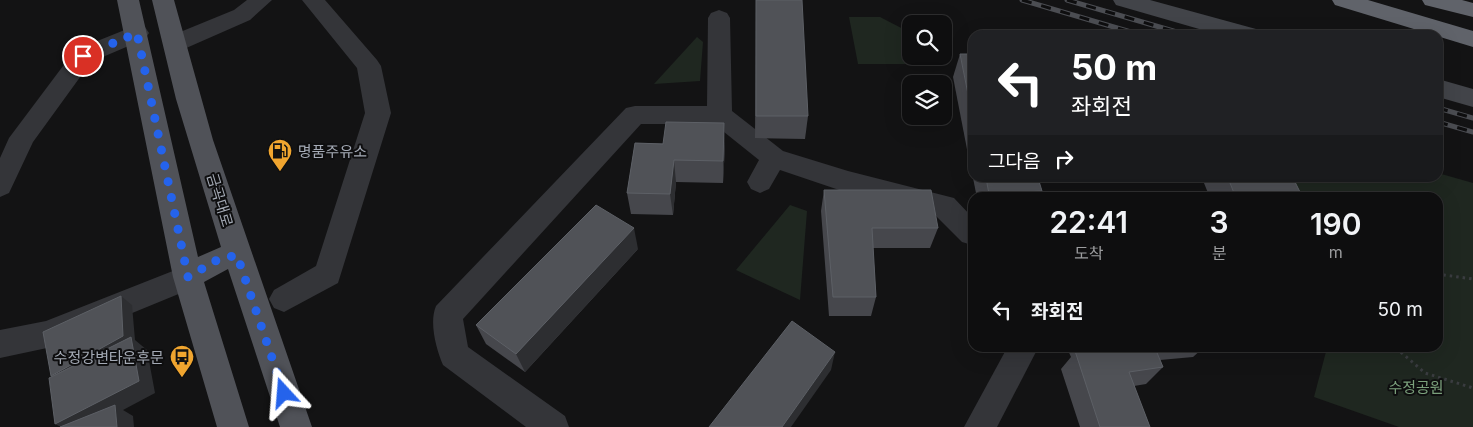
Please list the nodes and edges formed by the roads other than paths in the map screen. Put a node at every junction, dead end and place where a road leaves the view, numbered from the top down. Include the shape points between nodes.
1 (128, 0) edge
2 (162, 0) edge
3 (262, 0) edge
4 (313, 0) edge
5 (1124, 0) edge
6 (1343, 0) edge
7 (1433, 0) edge
8 (1473, 10) edge
9 (719, 18) dead end
10 (1230, 30) edge
11 (137, 33) junction
12 (1473, 39) edge
13 (176, 43) junction
14 (1443, 89) edge
15 (1473, 98) edge
16 (720, 115) junction
17 (774, 158) junction
18 (760, 182) dead end
19 (0, 186) edge
20 (968, 230) edge
21 (237, 255) junction
22 (188, 277) junction
23 (284, 299) dead end
24 (0, 344) edge
25 (1021, 352) edge
26 (232, 427) edge
27 (296, 427) edge
28 (553, 427) edge
29 (980, 427) edge

1 - 11 main road
2 - 13 main road, 금곡대로
3 - 13 street via 242,16
4 - 23 street via 369,66 378,113 328,274
5 - 10 street
6 - 12 highway
7 - 8 highway
9 - 16 street
11 - 19 street via 83,56 22,138
11 - 22 main road
13 - 21 main road, 금곡대로 via 188,97
14 - 15 street
16 - 17 street
16 - 28 street via 636,115 447,315 454,355
17 - 18 street
17 - 20 street via 848,182 944,206
21 - 22 main road via 217,260
21 - 27 main road, 금곡대로
22 - 24 street via 47,334
22 - 26 main road
25 - 29 street

